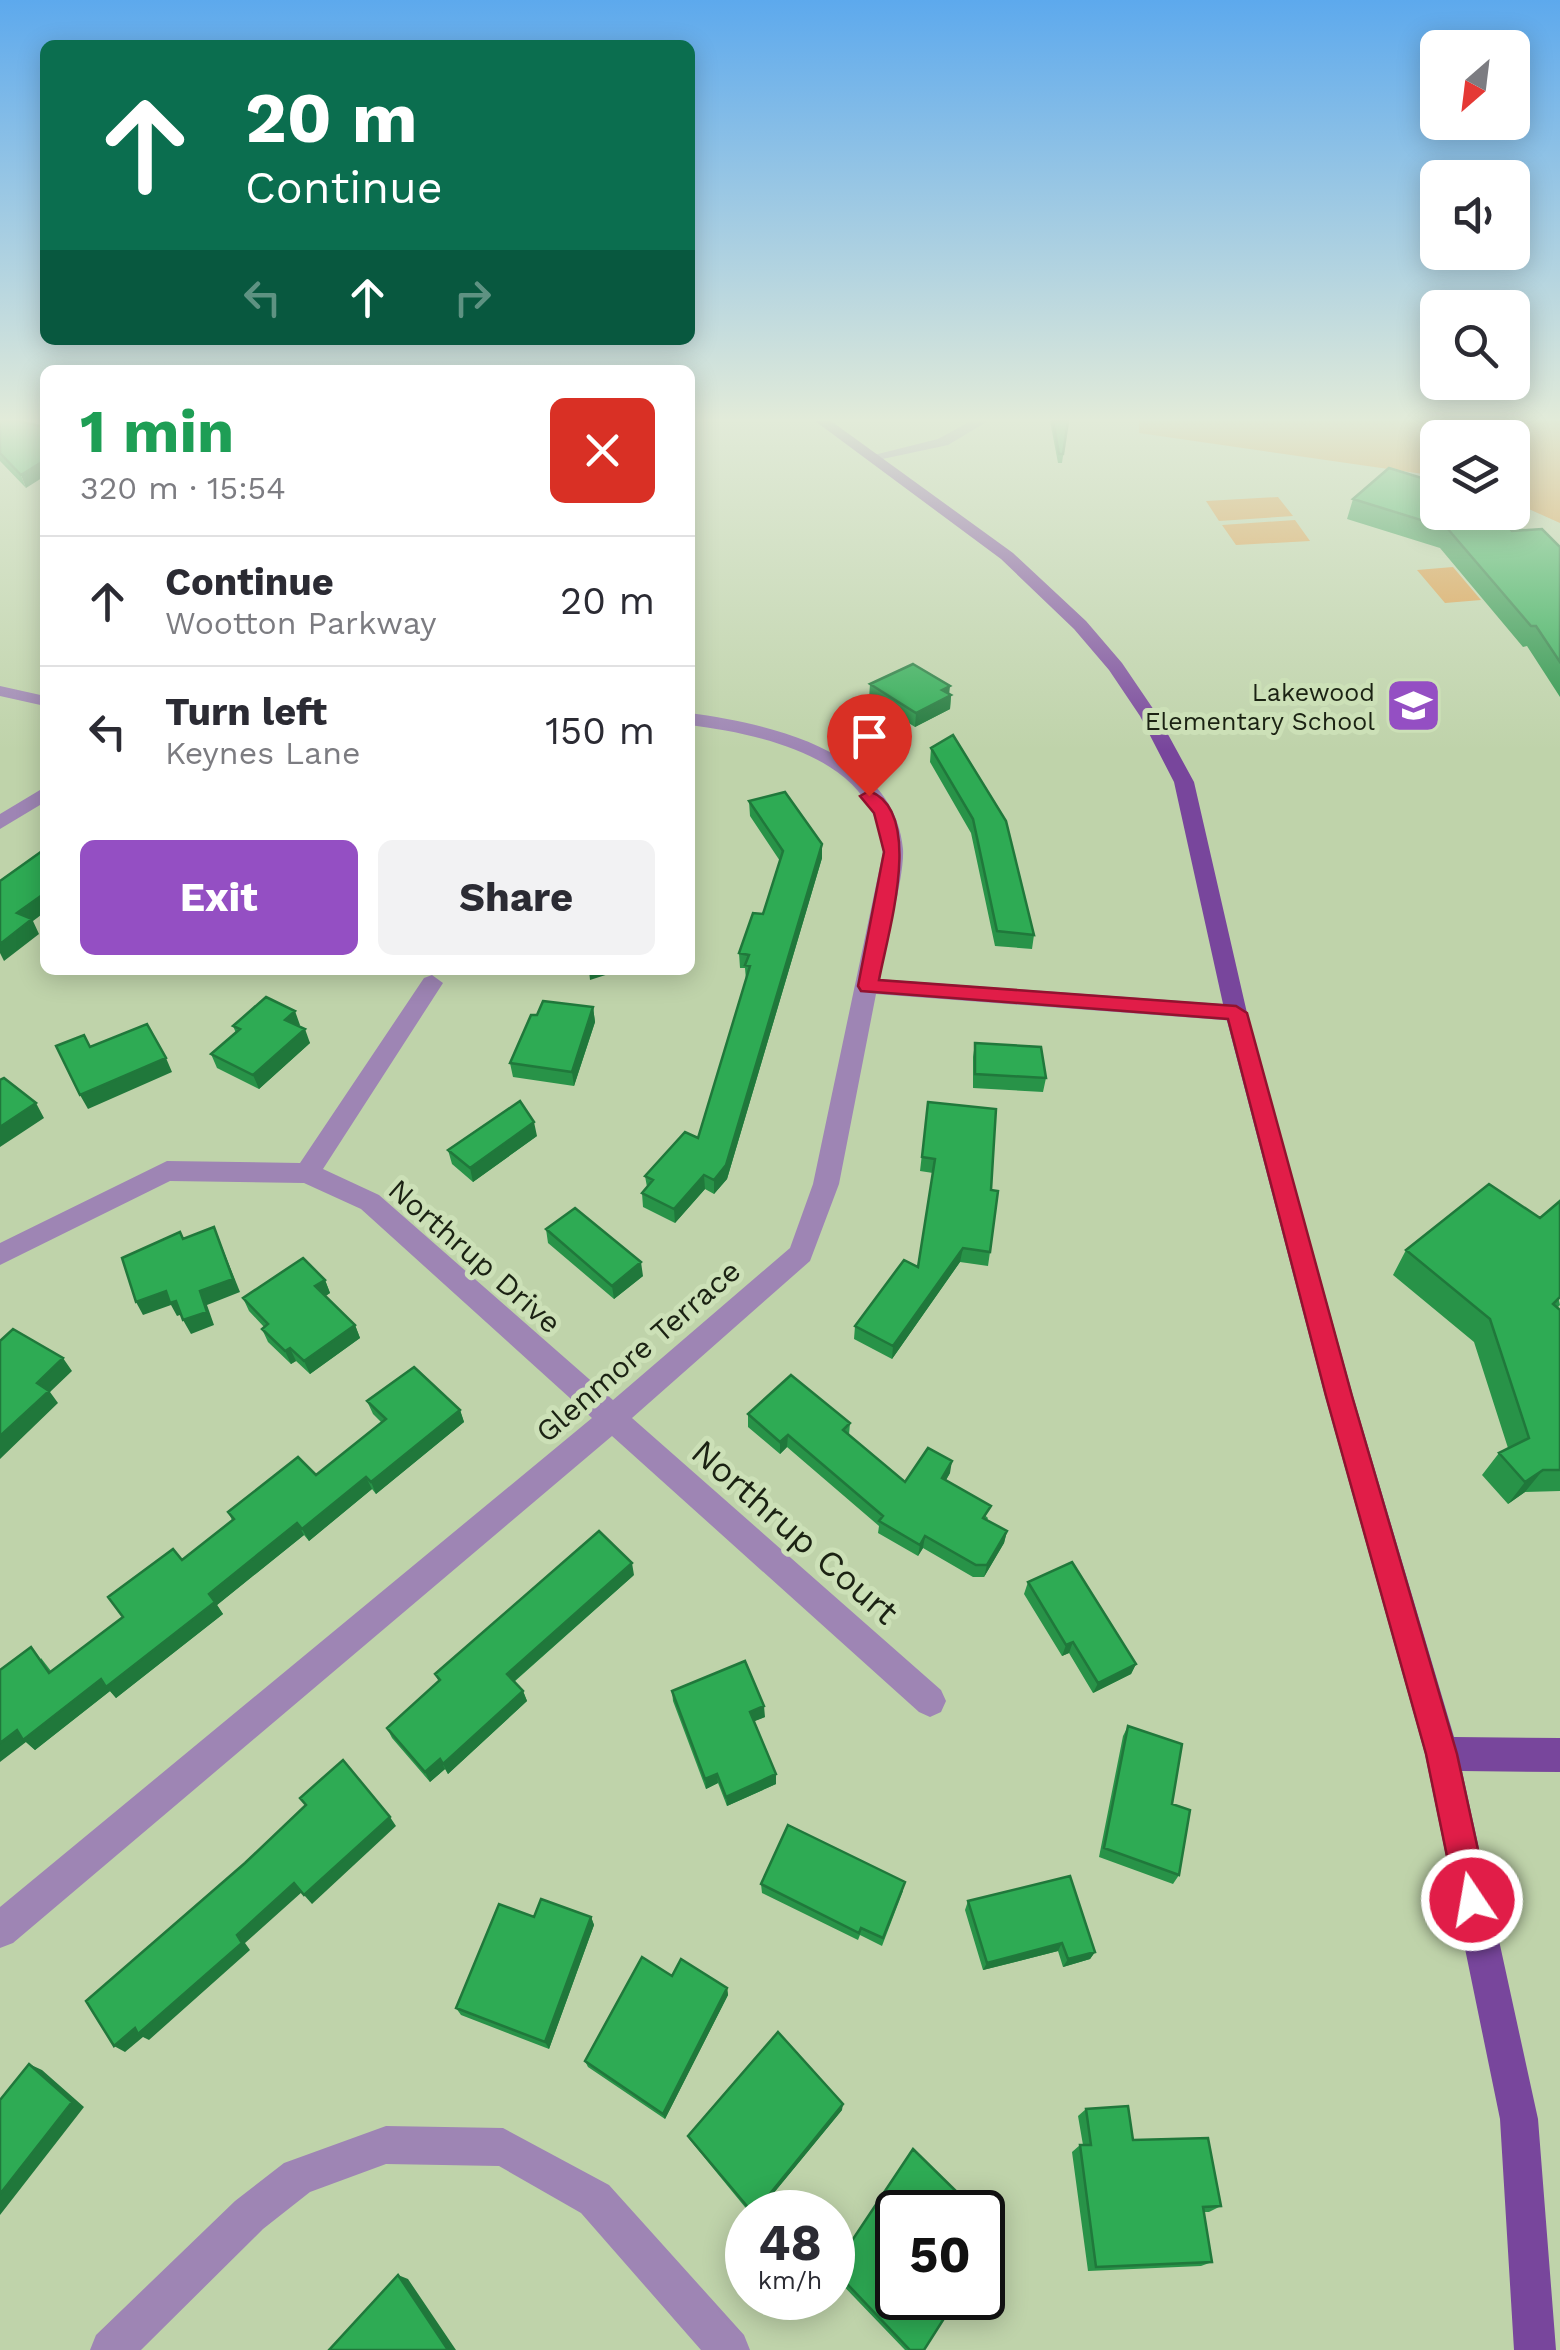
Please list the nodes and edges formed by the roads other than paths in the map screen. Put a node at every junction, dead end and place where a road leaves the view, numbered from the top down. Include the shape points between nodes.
1 (973, 531) edge
2 (0, 691) edge
3 (40, 700) edge
4 (695, 721) edge
5 (40, 796) edge
6 (0, 824) edge
7 (432, 982) dead end
8 (868, 986) junction
9 (1236, 1013) junction
10 (306, 1173) junction
11 (0, 1254) edge
12 (610, 1420) junction
13 (930, 1701) dead end
14 (1442, 1754) junction
15 (1560, 1755) edge
16 (0, 1930) edge
17 (110, 2350) edge
18 (729, 2350) edge
19 (1535, 2350) edge

1 - 9 main road via 1080,624 1149,716 1184,782
2 - 3 street
4 - 8 street, Glenmore Terrace via 775,736 830,762 882,812 893,852
5 - 6 street
7 - 10 street
8 - 9 street
8 - 12 street, Glenmore Terrace via 826,1184 801,1254
9 - 14 main road
10 - 11 street, Northrup Drive via 167,1171
10 - 12 street, Northrup Drive via 370,1202
12 - 13 street, Northrup Court
12 - 16 street, Glenmore Terrace
14 - 15 main road
14 - 19 main road via 1519,2119
17 - 18 street via 249,2215 298,2177 386,2145 503,2147 595,2199

